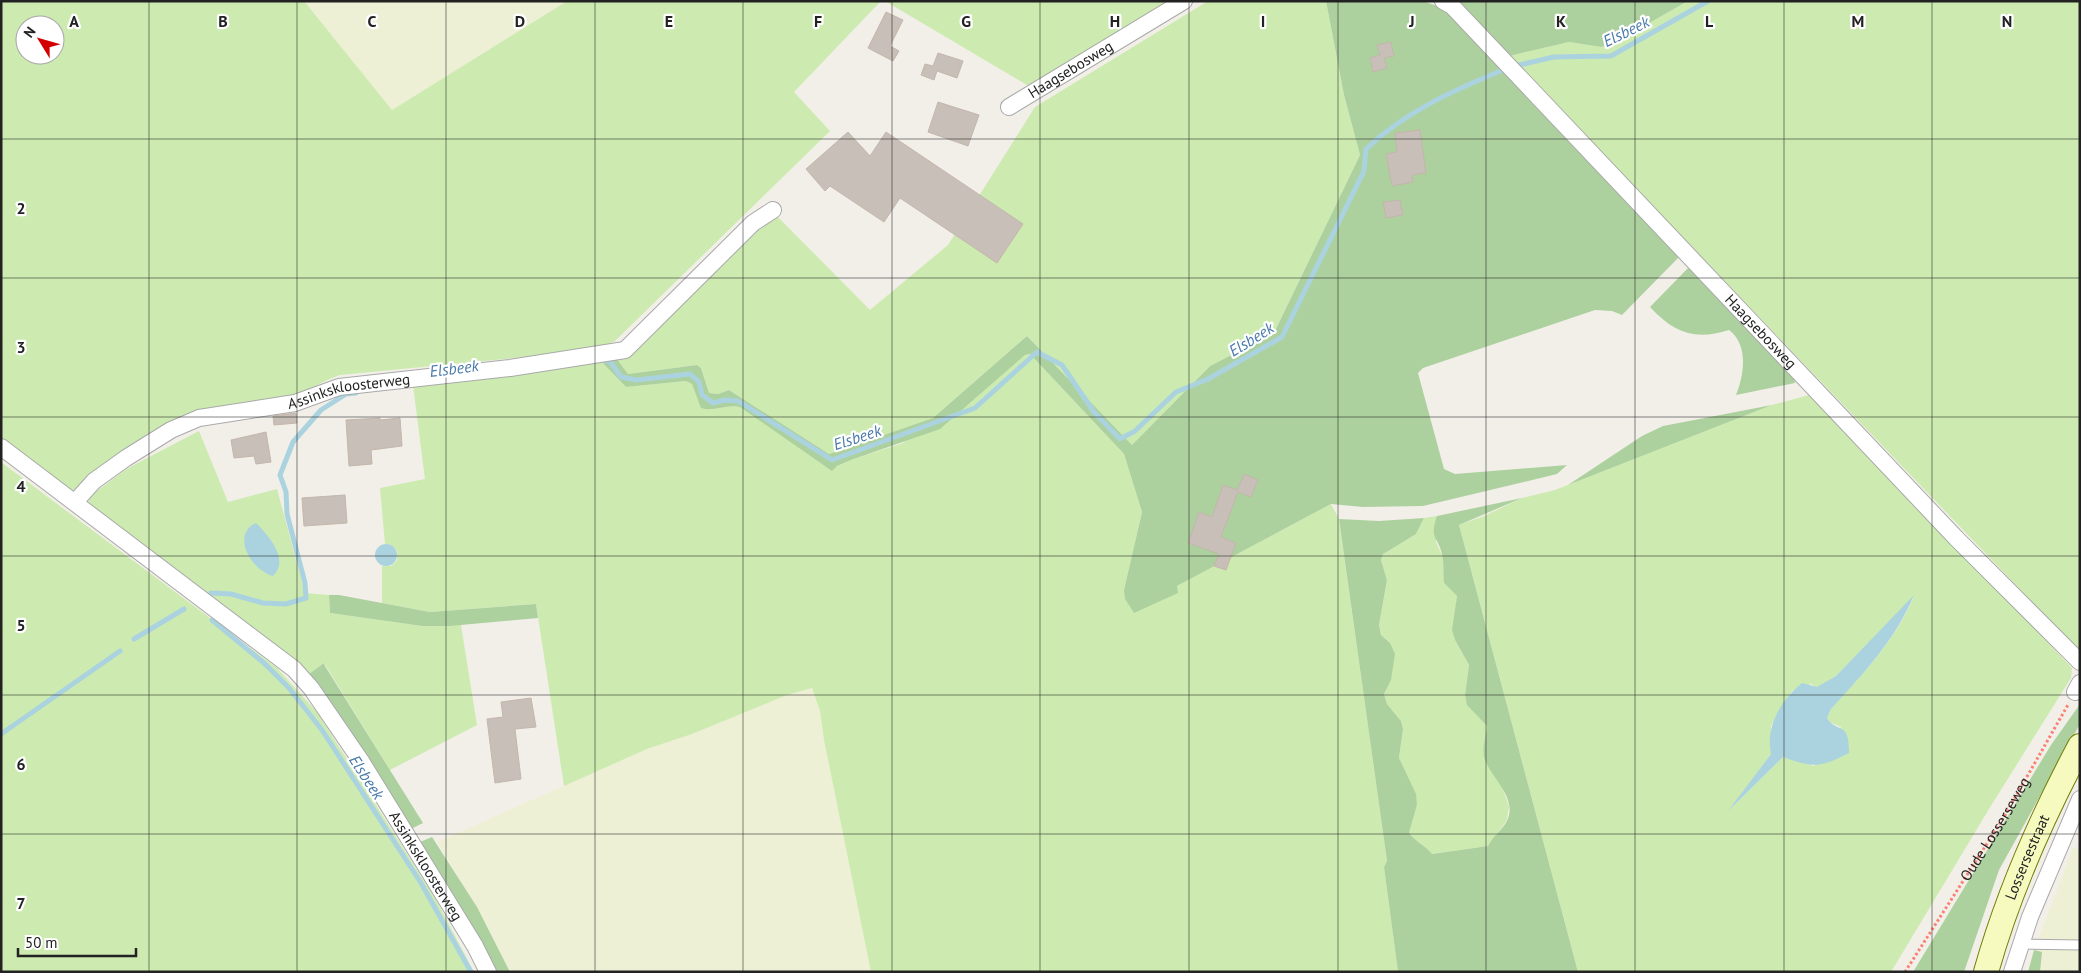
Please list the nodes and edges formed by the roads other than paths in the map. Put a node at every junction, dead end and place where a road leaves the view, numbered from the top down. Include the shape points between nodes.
1 (1184, 1) edge
2 (1443, 1) edge
3 (1009, 107) dead end
4 (773, 210) dead end
5 (1, 447) edge
6 (75, 502) junction
7 (2080, 662) edge
8 (2080, 746) edge
9 (2080, 799) edge
10 (2021, 944) junction
11 (2080, 945) edge
12 (488, 972) edge
13 (1986, 972) edge
14 (2012, 972) edge

1 - 3 street, Haagsebosweg
2 - 7 street, Haagsebosweg via 1452,6 1956,538
4 - 6 street, Assinkskloosterweg via 754,223 625,350 510,368 339,387 295,402 199,418 171,430 126,458 94,481
5 - 6 street, Assinkskloosterweg
6 - 12 street, Assinkskloosterweg via 300,675 361,761
8 - 13 main road, Lossersestraat via 2046,813 1996,937
9 - 10 street, Lossersestraat via 2056,850
10 - 11 lane
10 - 14 street, Lossersestraat

